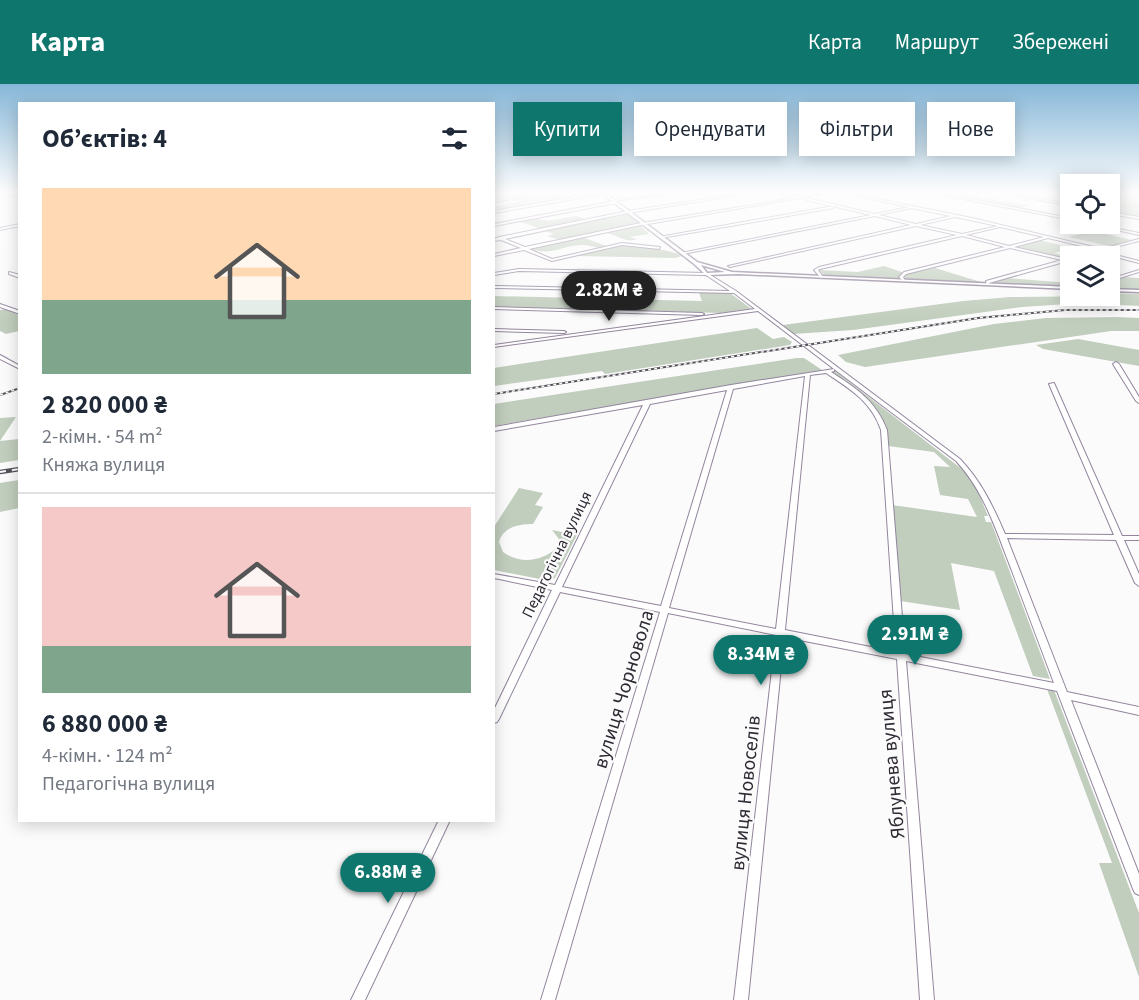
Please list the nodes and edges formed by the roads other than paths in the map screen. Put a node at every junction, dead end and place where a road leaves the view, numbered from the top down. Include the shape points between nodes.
1 (516, 235) edge
2 (592, 235) edge
3 (658, 235) edge
4 (674, 235) edge
5 (775, 235) edge
6 (875, 235) edge
7 (963, 235) joint
8 (1040, 235) edge
9 (661, 237) junction
10 (1049, 237) junction
11 (495, 238) edge
12 (500, 238) junction
13 (1139, 240) edge
14 (1086, 246) edge
15 (1117, 246) edge
16 (1011, 247) junction
17 (527, 248) junction
18 (659, 248) dead end
19 (683, 253) junction
20 (495, 255) edge
21 (1120, 257) edge
22 (1060, 259) edge
23 (1060, 261) edge
24 (695, 262) junction
25 (1139, 262) edge
26 (730, 266) dead end
27 (714, 268) junction
28 (1139, 271) edge
29 (704, 272) junction
30 (10, 273) dead end
31 (495, 274) edge
32 (721, 274) junction
33 (18, 276) edge
34 (820, 277) junction
35 (1120, 277) edge
36 (904, 280) junction
37 (988, 284) junction
38 (495, 287) edge
39 (1060, 287) edge
40 (1120, 290) edge
41 (1139, 291) edge
42 (735, 292) junction
43 (0, 305) edge
44 (495, 308) edge
45 (759, 310) junction
46 (18, 312) edge
47 (726, 314) junction
48 (495, 330) edge
49 (587, 333) junction
50 (495, 346) edge
51 (0, 357) edge
52 (1116, 364) dead end
53 (18, 367) edge
54 (832, 370) junction
55 (808, 374) junction
56 (1052, 384) dead end
57 (731, 387) junction
58 (1139, 401) edge
59 (646, 403) junction
60 (495, 429) edge
61 (1002, 536) junction
62 (1119, 538) junction
63 (1139, 538) edge
64 (495, 576) edge
65 (1139, 584) edge
66 (556, 589) junction
67 (666, 610) junction
68 (779, 632) junction
69 (900, 656) junction
70 (1061, 691) junction
71 (1139, 711) edge
72 (495, 717) edge
73 (444, 822) edge
74 (1139, 889) edge
75 (358, 1000) edge
76 (548, 1000) edge
77 (741, 1000) edge
78 (927, 1000) edge

1 - 12 street
2 - 17 street
3 - 9 main road
4 - 9 street
5 - 19 street
6 - 26 street
7 - 16 street
7 - 34 street via 819,268 816,270
8 - 10 street
9 - 19 main road
10 - 14 street
10 - 16 street
11 - 12 street
12 - 17 street
13 - 15 street
16 - 22 street
16 - 36 street via 905,273 901,277
17 - 18 street via 552,260 622,244
17 - 20 street
19 - 24 main road
21 - 25 street
23 - 37 street
24 - 27 main road
24 - 29 main road
27 - 29 main road
27 - 32 main road
28 - 35 street
29 - 31 street via 519,270
29 - 32 main road
30 - 33 street
32 - 34 main road
32 - 42 street
34 - 36 main road
36 - 37 main road
37 - 39 main road
38 - 42 street
40 - 41 main road
42 - 45 street
43 - 46 street
44 - 47 street
45 - 47 street
45 - 54 street
47 - 49 street
48 - 49 street
49 - 50 street
51 - 53 street
52 - 58 street
54 - 55 street
54 - 61 street via 972,473
54 - 69 street, Яблунева вулиця via 863,397 882,422
55 - 57 street
55 - 68 street, вулиця Новоселів
56 - 62 street
57 - 59 street
57 - 67 street, вулиця Чорновола
59 - 60 street
59 - 66 street, Педагогічна вулиця
61 - 62 street
61 - 70 street
62 - 63 street
62 - 65 street
64 - 66 street
66 - 67 street
66 - 72 street, Педагогічна вулиця
67 - 68 street
67 - 76 street, вулиця Чорновола
68 - 69 street
68 - 77 street, вулиця Новоселів
69 - 70 street
69 - 78 street, Яблунева вулиця
70 - 71 street
70 - 74 street
73 - 75 street

